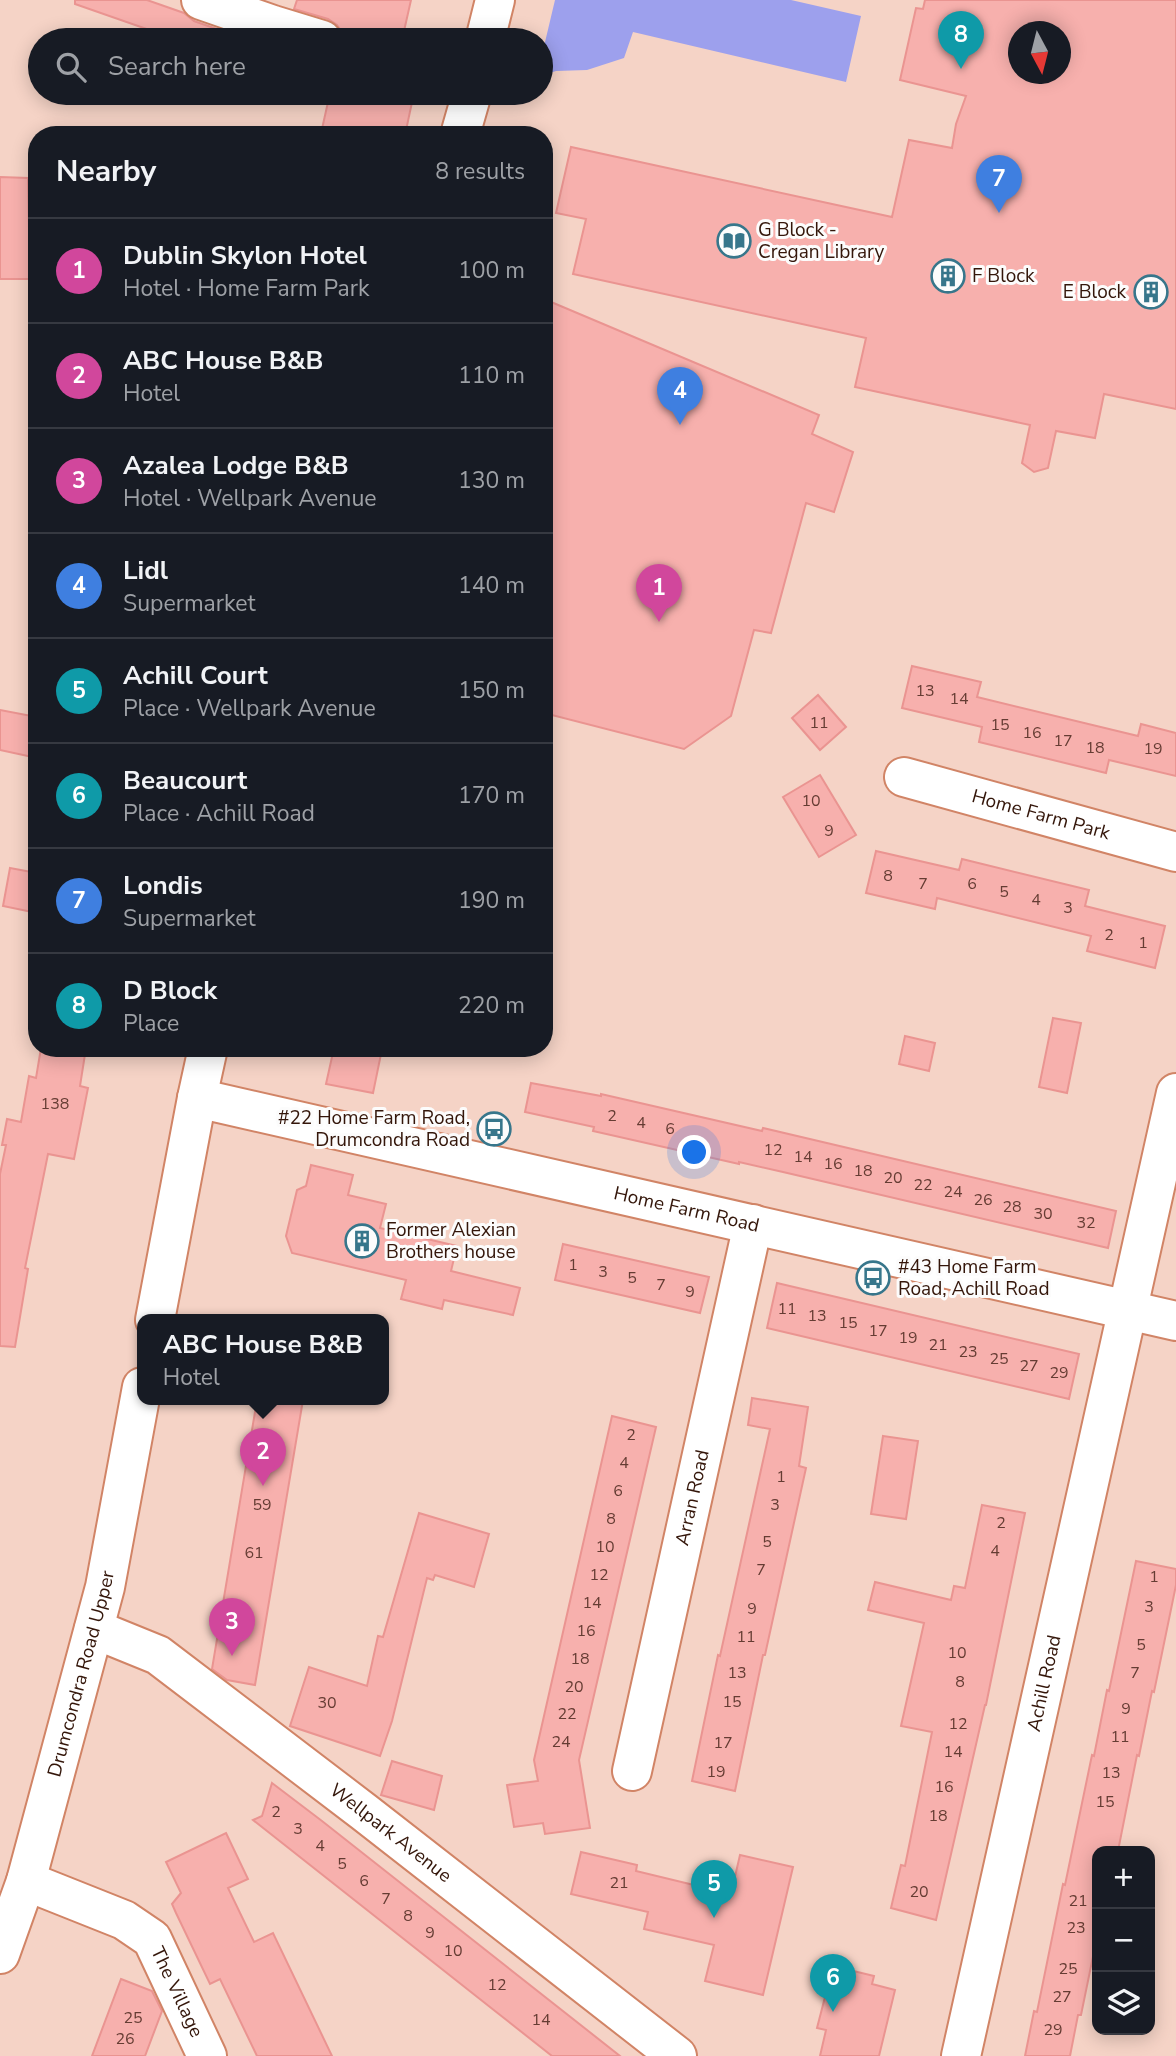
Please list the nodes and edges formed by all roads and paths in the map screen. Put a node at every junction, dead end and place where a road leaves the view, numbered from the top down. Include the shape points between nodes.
1 (201, 0) edge
2 (495, 0) edge
3 (280, 28) edge
4 (488, 28) edge
5 (469, 105) edge
6 (463, 126) edge
7 (904, 777) dead end
8 (1176, 852) edge
9 (206, 1057) edge
10 (1176, 1093) edge
11 (197, 1098) junction
12 (753, 1224) junction
13 (1126, 1309) junction
14 (156, 1314) edge
15 (1176, 1321) edge
16 (139, 1405) edge
17 (94, 1629) junction
18 (632, 1771) dead end
19 (26, 1881) junction
20 (0, 1954) edge
21 (207, 2056) edge
22 (677, 2056) edge
23 (961, 2056) edge

1 - 3 street
2 - 4 street
5 - 6 street
7 - 8 street, Home Farm Park
9 - 11 street
10 - 13 street
11 - 12 street, Home Farm Road
11 - 14 street
12 - 13 street, Home Farm Road
12 - 18 street, Arran Road
13 - 15 street, Home Farm Road
13 - 23 street, Achill Road
16 - 17 street, Drumcondra Road Upper
17 - 19 street, Drumcondra Road Upper
17 - 22 street, Wellpark Avenue via 158,1654
19 - 20 street, Drumcondra Road Upper
19 - 21 street, The Village via 124,1920 152,1939

